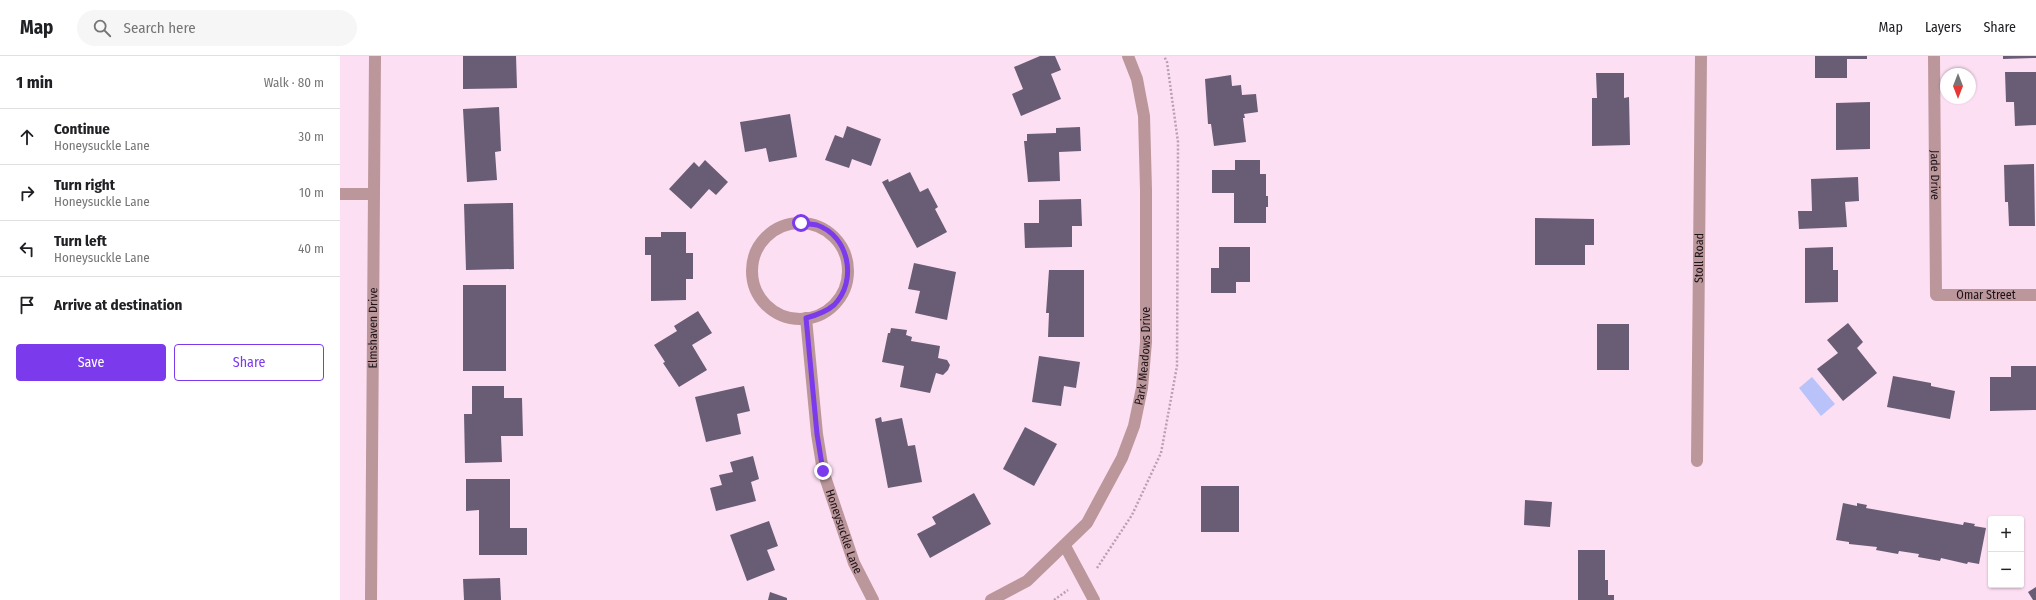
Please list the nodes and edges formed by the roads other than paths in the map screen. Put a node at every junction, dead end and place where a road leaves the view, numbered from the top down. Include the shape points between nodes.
1 (375, 56) edge
2 (1128, 56) edge
3 (1701, 56) edge
4 (1934, 56) edge
5 (340, 194) edge
6 (373, 194) junction
7 (1936, 295) joint
8 (2036, 295) edge
9 (806, 318) junction
10 (1697, 460) dead end
11 (1065, 546) junction
12 (372, 600) edge
13 (873, 600) edge
14 (991, 600) edge
15 (1094, 600) edge

1 - 6 street, Elmshaven Drive
2 - 11 street, Park Meadows Drive via 1136,78 1144,116 1146,342 1142,388 1134,426 1109,486 1087,523
3 - 10 street, Stoll Road
4 - 7 street, Jade Drive
5 - 6 street
6 - 12 street, Elmshaven Drive
7 - 8 street, Omar Street
9 - 9 street via 822,314 834,304 844,291 848,276 847,260 841,246 831,234 817,226 801,223 786,225 772,232 760,243 754,257 752,273 756,288 764,302 776,312 791,318
9 - 13 street, Honeysuckle Lane via 823,471 854,563
11 - 14 street, Park Meadows Drive via 1027,581
11 - 15 street

